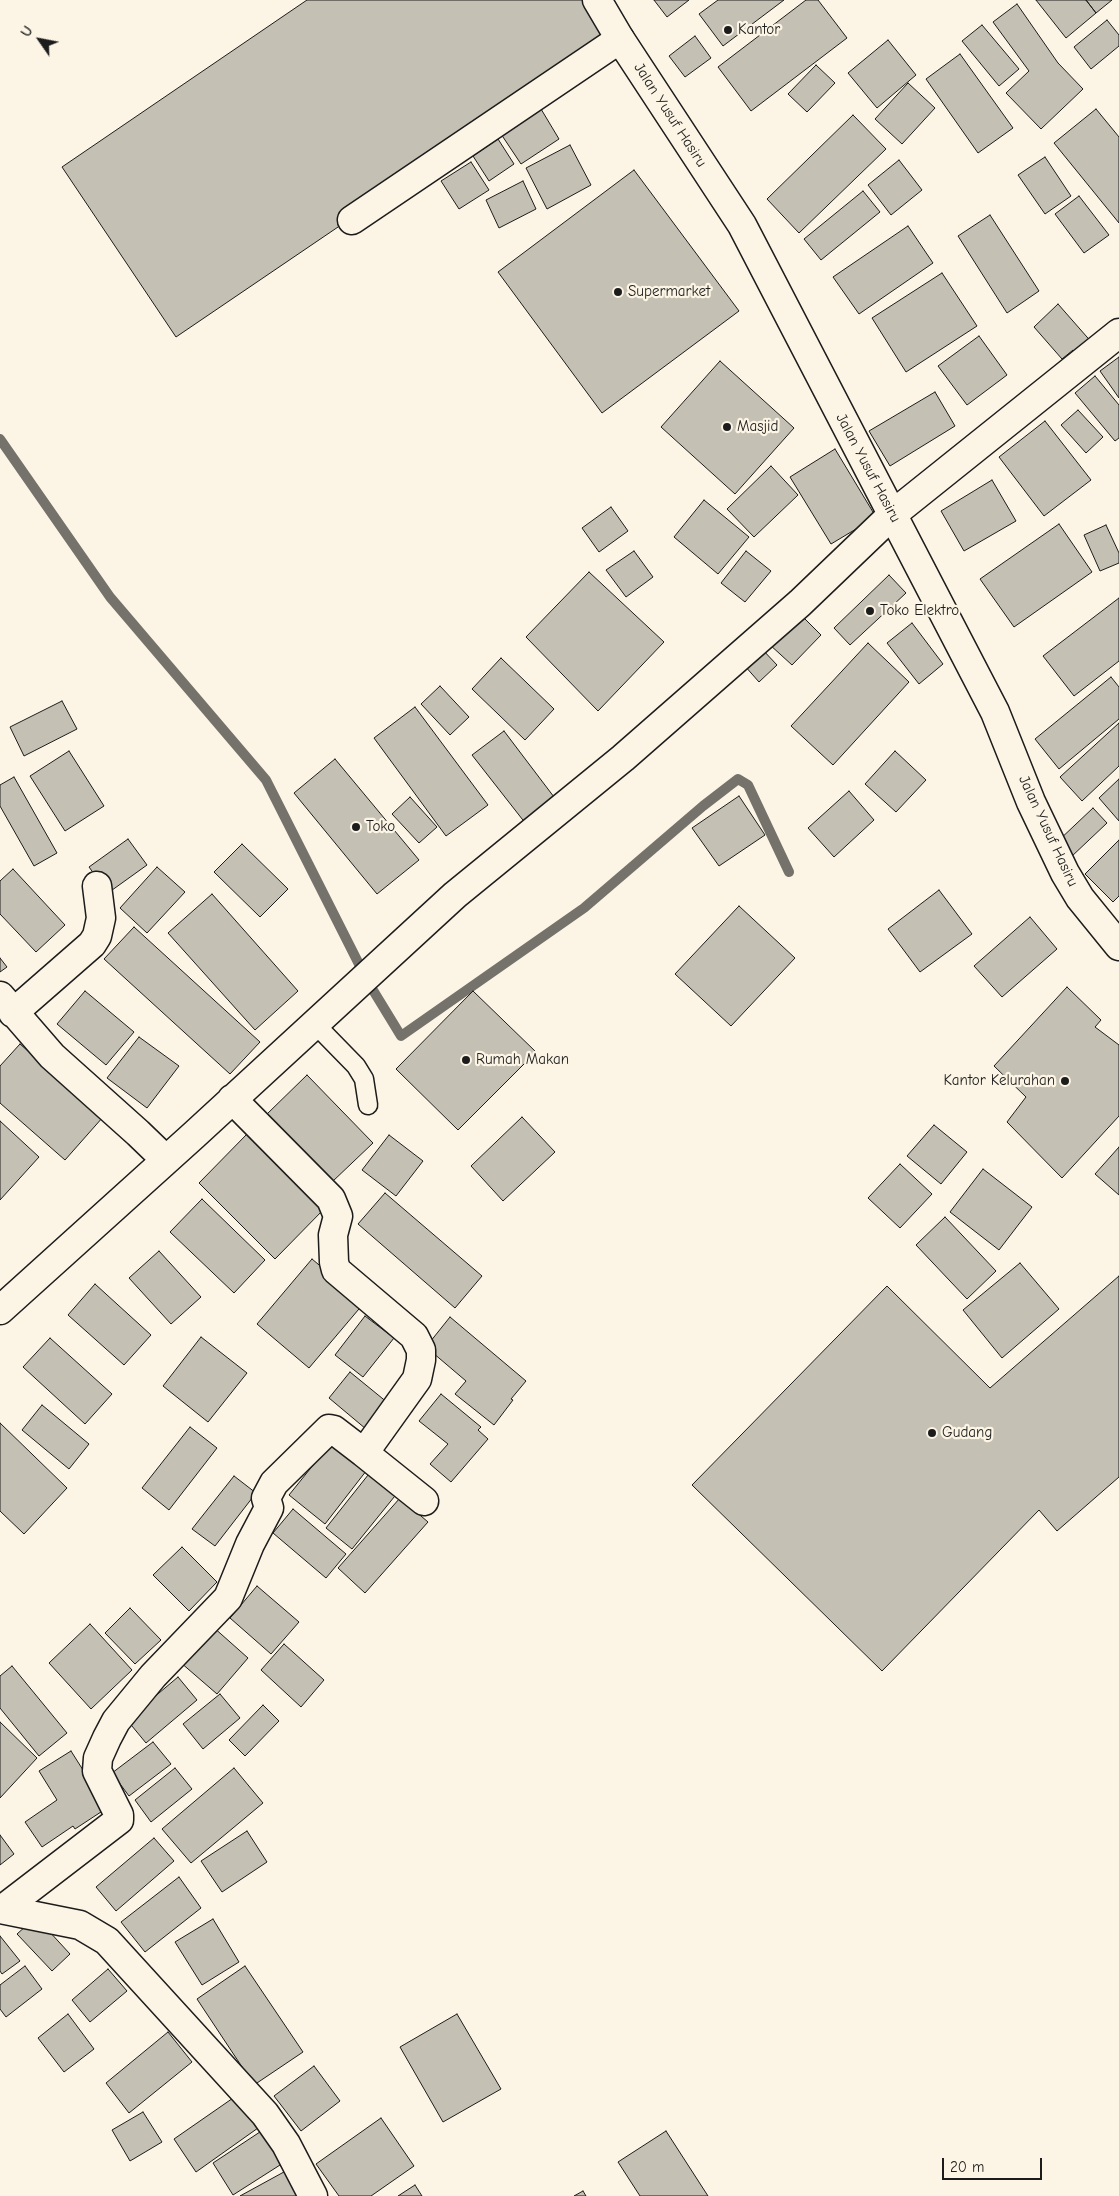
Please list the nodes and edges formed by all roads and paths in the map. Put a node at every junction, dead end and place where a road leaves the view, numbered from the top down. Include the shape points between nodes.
1 (597, 0) edge
2 (620, 39) junction
3 (352, 220) dead end
4 (1119, 333) edge
5 (893, 514) junction
6 (97, 886) dead end
7 (1119, 946) edge
8 (7, 1005) edge
9 (314, 1023) junction
10 (232, 1099) junction
11 (368, 1105) dead end
12 (166, 1160) junction
13 (0, 1310) edge
14 (364, 1453) junction
15 (424, 1501) dead end
16 (1, 1909) edge
17 (313, 2196) edge

1 - 2 street, Jalan Yusuf Hasiru
2 - 3 street
2 - 5 street, Jalan Yusuf Hasiru via 742,225
4 - 5 street
5 - 7 street, Jalan Yusuf Hasiru via 995,712 1031,802 1065,873 1080,898
5 - 9 street via 800,603 624,758 454,895
6 - 8 street via 101,918 92,944
8 - 12 street via 52,1056
9 - 10 street
9 - 11 lane via 360,1072
10 - 12 street
10 - 14 street via 331,1199 338,1216 333,1235 336,1270 414,1336 421,1350 417,1379
12 - 13 street
14 - 15 street
14 - 16 street via 330,1429 274,1483 266,1498 269,1508 228,1598 153,1676 116,1721 107,1738 98,1758 97,1771 119,1820
16 - 17 street via 80,1925 107,1941 265,2114 286,2144

